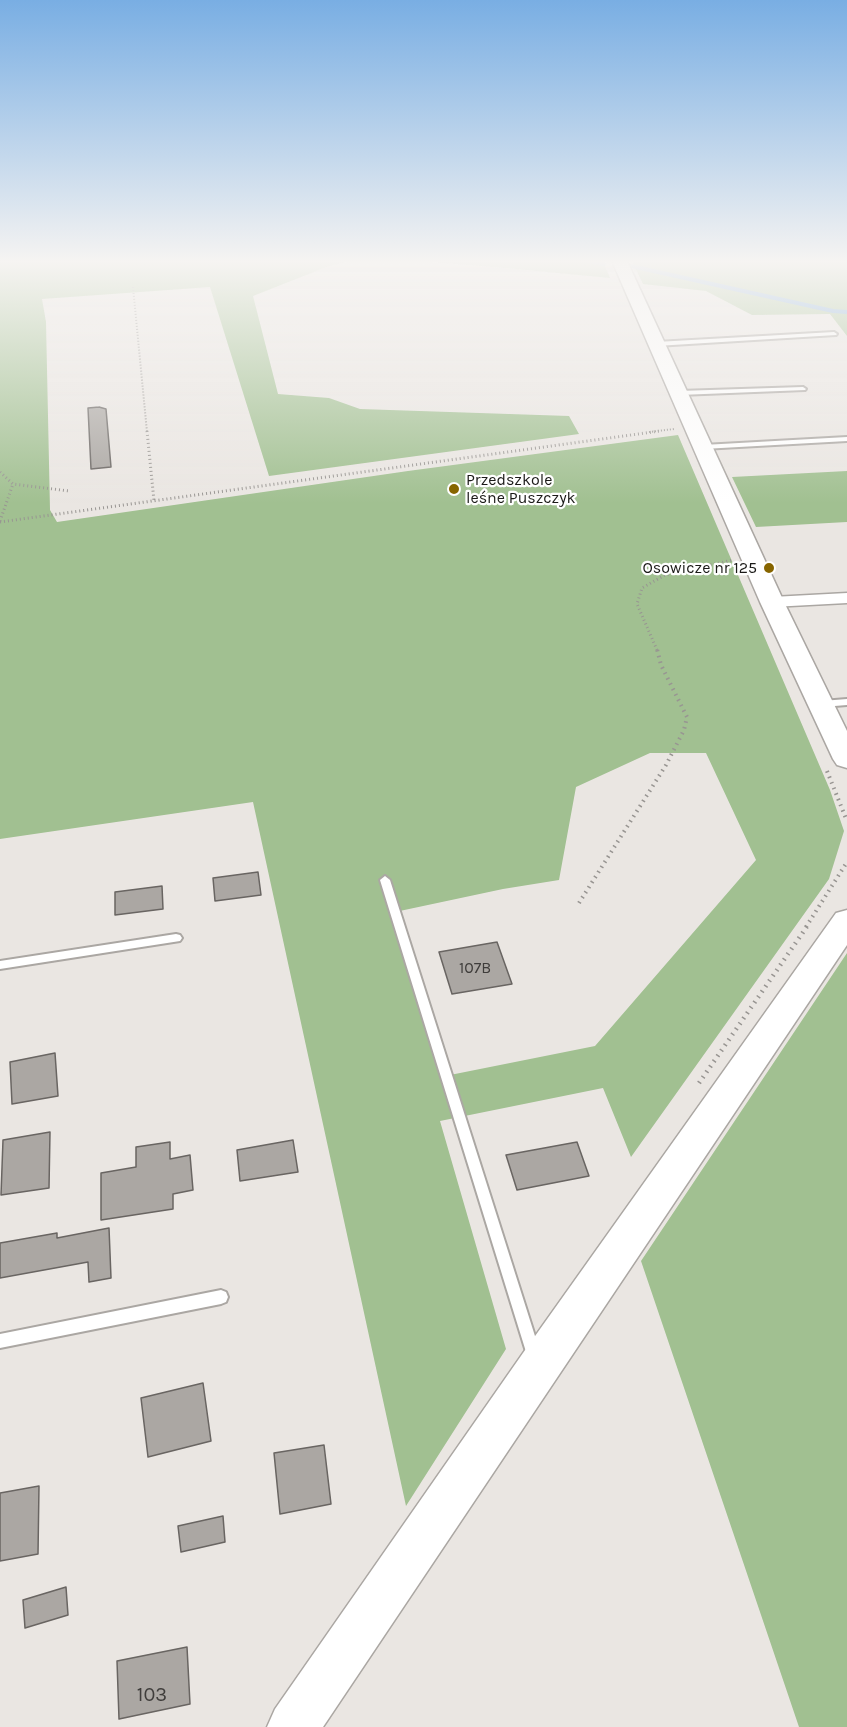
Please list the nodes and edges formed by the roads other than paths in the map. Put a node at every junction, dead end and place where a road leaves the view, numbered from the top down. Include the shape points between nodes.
1 (699, 342) edge
2 (656, 344) joint
3 (803, 389) dead end
4 (679, 393) junction
5 (847, 440) edge
6 (703, 447) junction
7 (847, 598) edge
8 (772, 602) junction
9 (834, 703) edge
10 (847, 759) edge
11 (385, 880) dead end
12 (847, 921) edge
13 (176, 938) dead end
14 (0, 965) edge
15 (221, 1297) dead end
16 (0, 1341) edge
17 (538, 1367) junction
18 (293, 1727) edge

1 - 2 lane
2 - 4 street
3 - 4 lane
4 - 6 street
5 - 6 lane
6 - 8 street
7 - 8 street
8 - 9 street
9 - 10 street
11 - 17 lane
12 - 17 street
13 - 14 lane
15 - 16 lane
17 - 18 street

